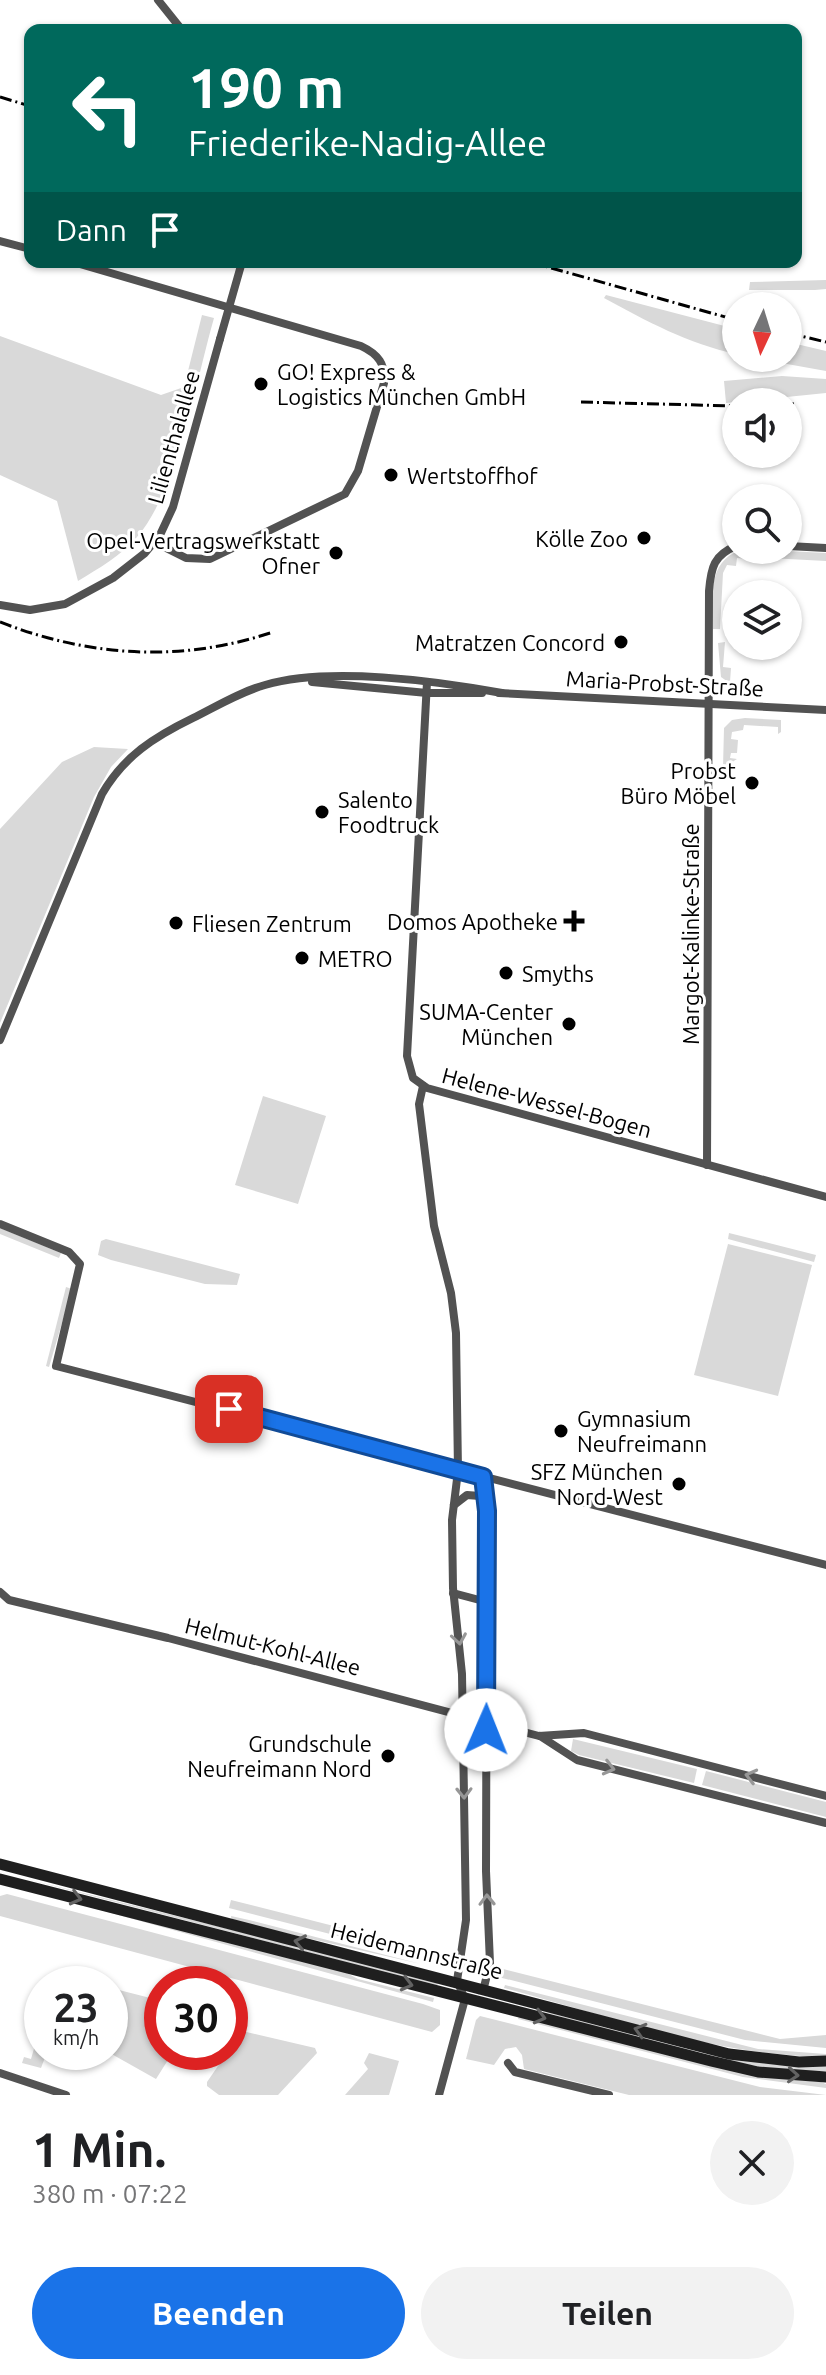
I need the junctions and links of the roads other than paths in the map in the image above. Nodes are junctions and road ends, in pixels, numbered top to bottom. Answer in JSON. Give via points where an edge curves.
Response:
{"nodes":[{"id":1,"x":159,"y":2,"type":"edge"},
{"id":2,"x":177,"y":24,"type":"edge"},
{"id":3,"x":0,"y":241,"type":"edge"},
{"id":4,"x":24,"y":247,"type":"edge"},
{"id":5,"x":94,"y":268,"type":"edge"},
{"id":6,"x":240,"y":268,"type":"edge"},
{"id":7,"x":154,"y":542,"type":"junction"},
{"id":8,"x":802,"y":547,"type":"edge"},
{"id":9,"x":826,"y":548,"type":"edge"},
{"id":10,"x":722,"y":553,"type":"edge"},
{"id":11,"x":0,"y":605,"type":"edge"},
{"id":12,"x":293,"y":679,"type":"junction"},
{"id":13,"x":427,"y":682,"type":"junction"},
{"id":14,"x":427,"y":693,"type":"junction"},
{"id":15,"x":502,"y":693,"type":"junction"},
{"id":16,"x":709,"y":703,"type":"junction"},
{"id":17,"x":826,"y":710,"type":"edge"},
{"id":18,"x":0,"y":1040,"type":"edge"},
{"id":19,"x":423,"y":1086,"type":"junction"},
{"id":20,"x":707,"y":1165,"type":"junction"},
{"id":21,"x":826,"y":1197,"type":"edge"},
{"id":22,"x":0,"y":1224,"type":"edge"},
{"id":23,"x":458,"y":1471,"type":"junction"},
{"id":24,"x":483,"y":1477,"type":"junction"},
{"id":25,"x":453,"y":1505,"type":"junction"},
{"id":26,"x":486,"y":1505,"type":"junction"},
{"id":27,"x":826,"y":1565,"type":"edge"},
{"id":28,"x":0,"y":1592,"type":"edge"},
{"id":29,"x":453,"y":1593,"type":"junction"},
{"id":30,"x":487,"y":1602,"type":"junction"},
{"id":31,"x":463,"y":1715,"type":"junction"},
{"id":32,"x":486,"y":1722,"type":"junction"},
{"id":33,"x":539,"y":1736,"type":"junction"},
{"id":34,"x":826,"y":1796,"type":"edge"},
{"id":35,"x":826,"y":1823,"type":"edge"},
{"id":36,"x":0,"y":1866,"type":"edge"},
{"id":37,"x":0,"y":1879,"type":"edge"},
{"id":38,"x":457,"y":1981,"type":"junction"},
{"id":39,"x":484,"y":1987,"type":"junction"},
{"id":40,"x":465,"y":1999,"type":"junction"},
{"id":41,"x":826,"y":2061,"type":"edge"},
{"id":42,"x":508,"y":2063,"type":"dead end"},
{"id":43,"x":0,"y":2073,"type":"edge"},
{"id":44,"x":826,"y":2077,"type":"edge"},
{"id":45,"x":66,"y":2095,"type":"edge"},
{"id":46,"x":439,"y":2095,"type":"edge"},
{"id":47,"x":609,"y":2095,"type":"edge"}],
"edges":[{"from":1,"to":2,"type":"street"},
{"from":3,"to":4,"type":"street"},
{"from":5,"to":7,"type":"street","via":[[361,346],[379,357],[384,370],[358,471],[345,494],[210,559],[186,558]]},
{"from":6,"to":7,"type":"street","name":"Lilienthalallee","bridge":true,"via":[[173,507]]},
{"from":7,"to":11,"type":"street","name":"Lilienthalallee","via":[[120,573],[72,602],[30,610]]},
{"from":8,"to":9,"type":"street"},
{"from":10,"to":16,"type":"street","name":"Margot-Kalinke-Straße","via":[[711,569]]},
{"from":12,"to":13,"type":"street","name":"Maria-Probst-Straße"},
{"from":12,"to":14,"type":"street","name":"Maria-Probst-Straße"},
{"from":12,"to":18,"type":"street","name":"Maria-Probst-Straße","via":[[239,694],[174,727],[143,744],[115,771]]},
{"from":13,"to":14,"type":"street","name":"Helene-Wessel-Bogen"},
{"from":13,"to":15,"type":"street","name":"Maria-Probst-Straße"},
{"from":14,"to":15,"type":"street","name":"Maria-Probst-Straße"},
{"from":14,"to":19,"type":"street","name":"Helene-Wessel-Bogen","via":[[407,1056],[410,1073]]},
{"from":15,"to":16,"type":"street","name":"Maria-Probst-Straße"},
{"from":16,"to":17,"type":"street","name":"Maria-Probst-Straße"},
{"from":16,"to":20,"type":"street","name":"Margot-Kalinke-Straße"},
{"from":19,"to":20,"type":"street","name":"Helene-Wessel-Bogen"},
{"from":19,"to":23,"type":"street","via":[[419,1104],[431,1206],[455,1319]]},
{"from":20,"to":21,"type":"street","name":"Helene-Wessel-Bogen"},
{"from":22,"to":23,"type":"street","via":[[69,1252],[80,1264],[56,1366]]},
{"from":23,"to":24,"type":"street"},
{"from":23,"to":25,"type":"street"},
{"from":24,"to":26,"type":"street"},
{"from":24,"to":27,"type":"street"},
{"from":25,"to":26,"type":"street","via":[[467,1495],[480,1496]]},
{"from":25,"to":29,"type":"street"},
{"from":26,"to":30,"type":"street"},
{"from":28,"to":31,"type":"street","name":"Helmut-Kohl-Allee","via":[[9,1600]]},
{"from":29,"to":30,"type":"street"},
{"from":29,"to":31,"type":"street","one_way":true},
{"from":30,"to":32,"type":"street"},
{"from":31,"to":32,"type":"street","name":"Helmut-Kohl-Allee"},
{"from":31,"to":38,"type":"street","one_way":true,"via":[[466,1931]]},
{"from":32,"to":33,"type":"street","name":"Helmut-Kohl-Allee"},
{"from":39,"to":32,"type":"street","one_way":true,"via":[[490,1963]]},
{"from":34,"to":33,"type":"street","name":"Helmut-Kohl-Allee","one_way":true,"via":[[584,1733]]},
{"from":33,"to":35,"type":"street","name":"Helmut-Kohl-Allee","one_way":true,"via":[[577,1760]]},
{"from":38,"to":36,"type":"main road","name":"Heidemannstraße","one_way":true},
{"from":37,"to":40,"type":"main road","name":"Heidemannstraße","one_way":true},
{"from":38,"to":39,"type":"main road","name":"Heidemannstraße"},
{"from":38,"to":40,"type":"street"},
{"from":39,"to":40,"type":"street"},
{"from":41,"to":39,"type":"main road","name":"Heidemannstraße","one_way":true,"via":[[729,2054]]},
{"from":40,"to":44,"type":"main road","name":"Heidemannstraße","one_way":true,"via":[[743,2069]]},
{"from":40,"to":46,"type":"street"},
{"from":42,"to":47,"type":"street","via":[[515,2072]]},
{"from":43,"to":45,"type":"street"}]}
